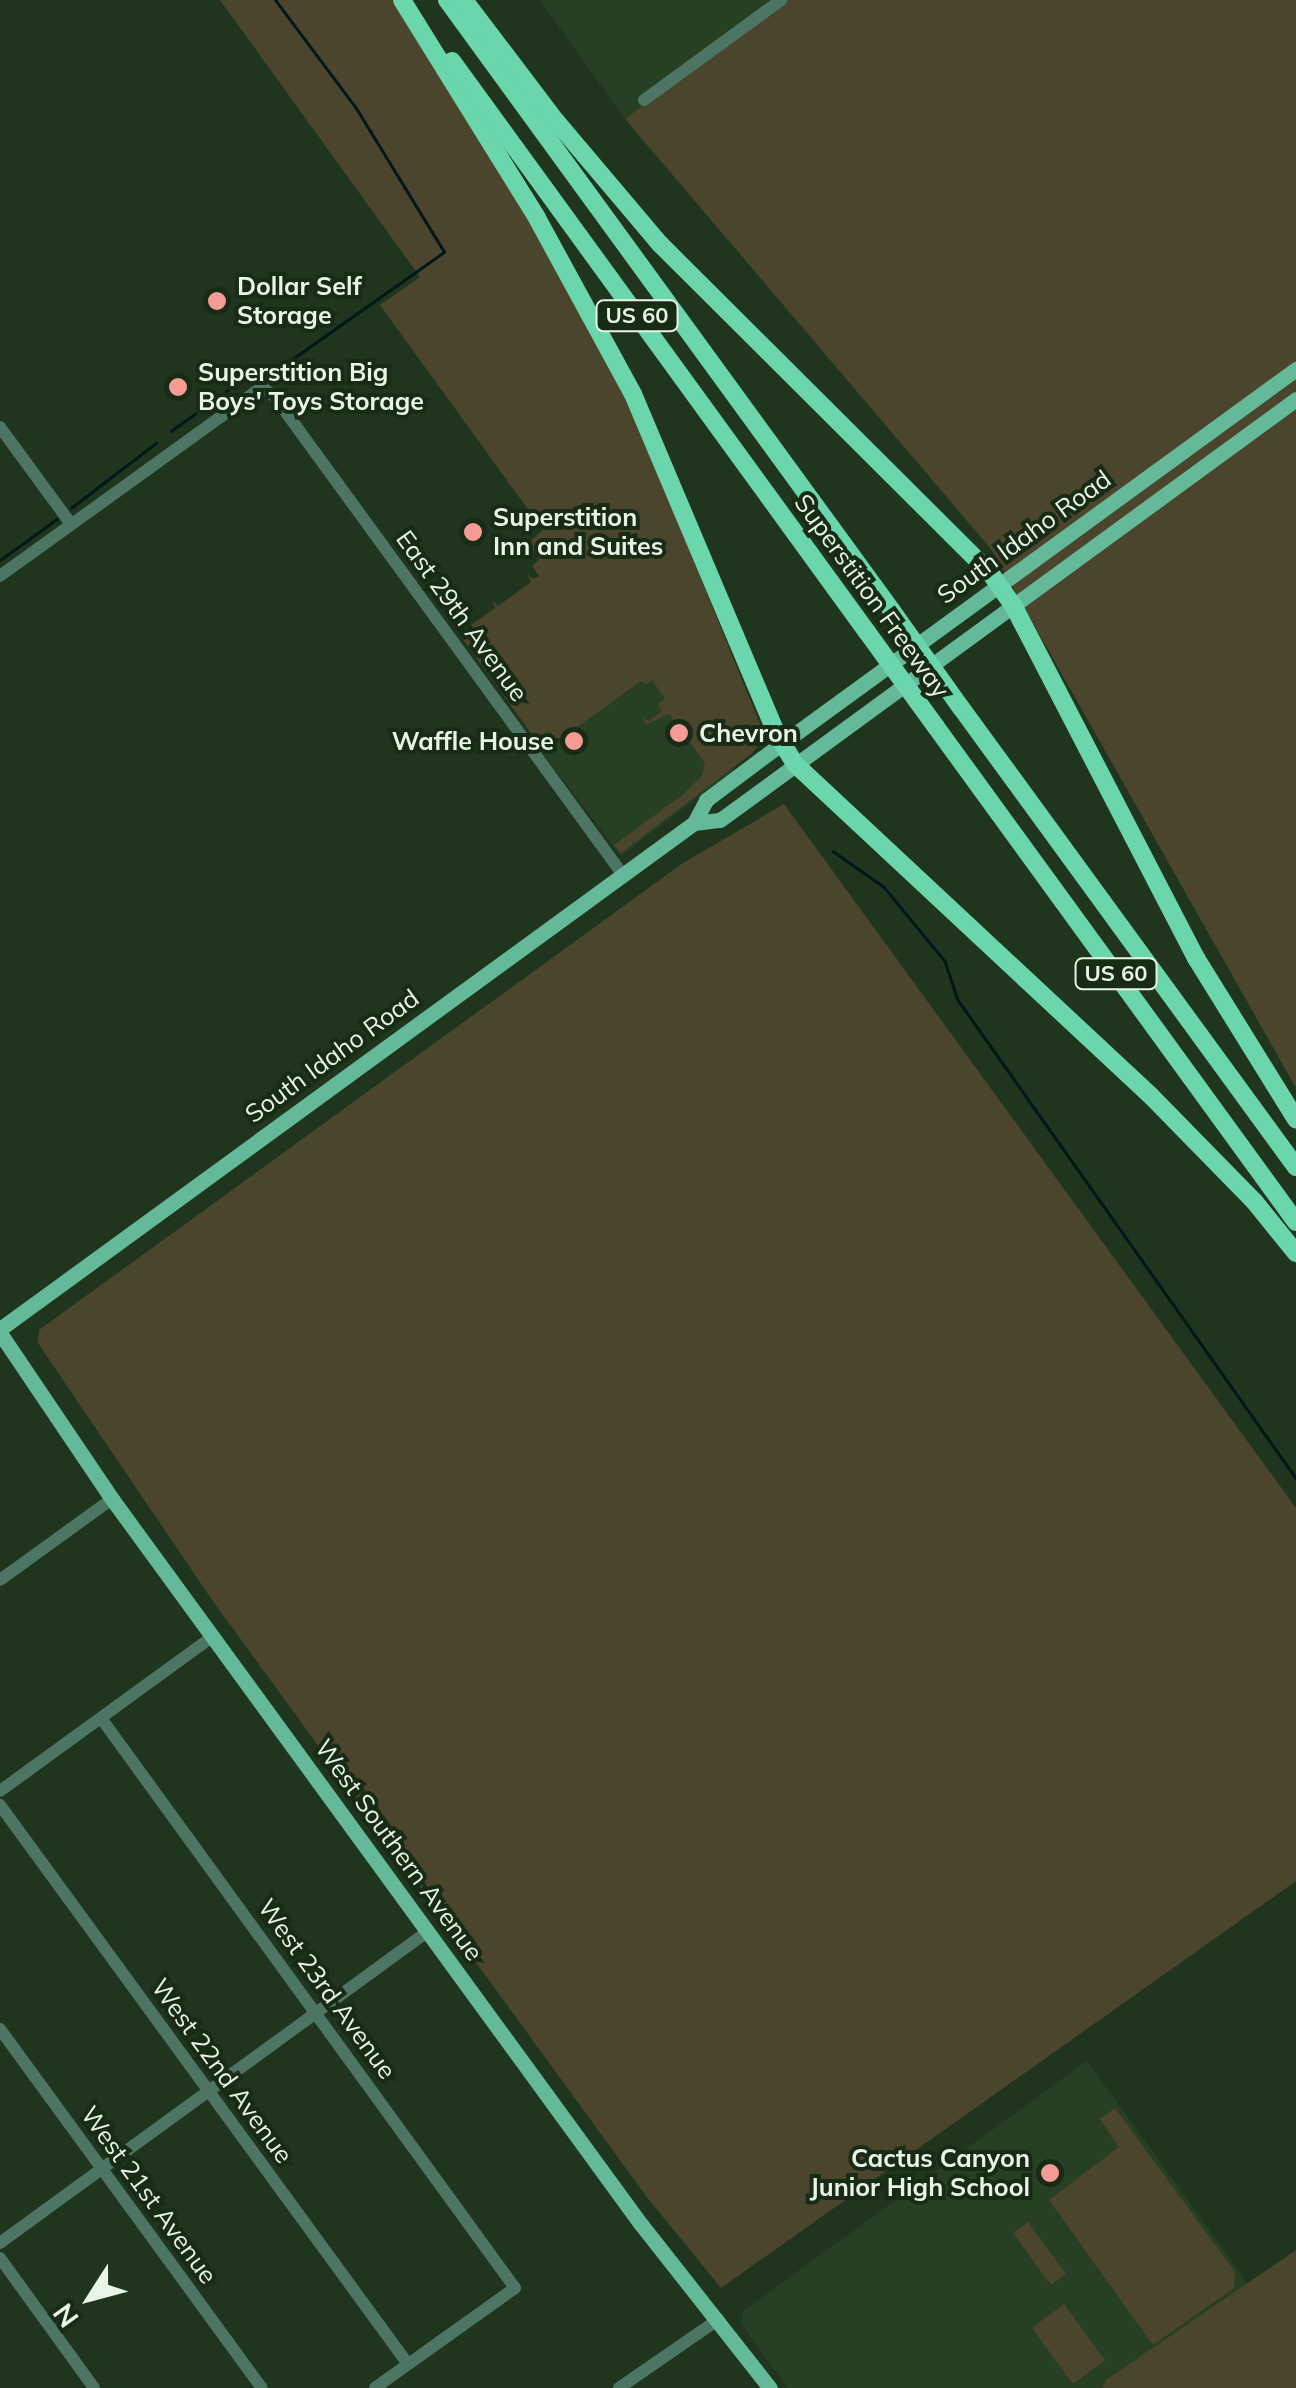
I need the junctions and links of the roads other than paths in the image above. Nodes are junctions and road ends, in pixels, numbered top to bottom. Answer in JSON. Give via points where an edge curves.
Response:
{"nodes":[{"id":1,"x":405,"y":0,"type":"edge"},
{"id":2,"x":447,"y":0,"type":"edge"},
{"id":3,"x":464,"y":0,"type":"edge"},
{"id":4,"x":781,"y":0,"type":"edge"},
{"id":5,"x":644,"y":100,"type":"dead end"},
{"id":6,"x":1296,"y":369,"type":"edge"},
{"id":7,"x":1296,"y":398,"type":"edge"},
{"id":8,"x":0,"y":427,"type":"edge"},
{"id":9,"x":71,"y":524,"type":"junction"},
{"id":10,"x":0,"y":576,"type":"edge"},
{"id":11,"x":999,"y":586,"type":"junction"},
{"id":12,"x":1013,"y":605,"type":"junction"},
{"id":13,"x":782,"y":744,"type":"junction"},
{"id":14,"x":795,"y":764,"type":"junction"},
{"id":15,"x":694,"y":823,"type":"junction"},
{"id":16,"x":624,"y":875,"type":"junction"},
{"id":17,"x":1296,"y":1119,"type":"edge"},
{"id":18,"x":1296,"y":1167,"type":"edge"},
{"id":19,"x":1296,"y":1222,"type":"edge"},
{"id":20,"x":1296,"y":1253,"type":"edge"},
{"id":21,"x":0,"y":1331,"type":"edge"},
{"id":22,"x":112,"y":1499,"type":"junction"},
{"id":23,"x":0,"y":1580,"type":"edge"},
{"id":24,"x":212,"y":1637,"type":"junction"},
{"id":25,"x":102,"y":1718,"type":"junction"},
{"id":26,"x":0,"y":1791,"type":"edge"},
{"id":27,"x":0,"y":1805,"type":"edge"},
{"id":28,"x":427,"y":1932,"type":"junction"},
{"id":29,"x":317,"y":2012,"type":"junction"},
{"id":30,"x":0,"y":2029,"type":"edge"},
{"id":31,"x":209,"y":2092,"type":"junction"},
{"id":32,"x":102,"y":2168,"type":"junction"},
{"id":33,"x":0,"y":2243,"type":"edge"},
{"id":34,"x":0,"y":2258,"type":"edge"},
{"id":35,"x":719,"y":2319,"type":"junction"},
{"id":36,"x":408,"y":2364,"type":"junction"},
{"id":37,"x":94,"y":2388,"type":"edge"},
{"id":38,"x":262,"y":2388,"type":"edge"},
{"id":39,"x":375,"y":2388,"type":"edge"},
{"id":40,"x":619,"y":2388,"type":"edge"},
{"id":41,"x":770,"y":2388,"type":"edge"}],
"edges":[{"from":1,"to":13,"type":"highway","via":[[537,218],[633,394]]},
{"from":1,"to":19,"type":"highway","name":"Superstition Freeway","number":"US 60","bridge":true},
{"from":2,"to":18,"type":"highway","name":"Superstition Freeway","number":"US 60","bridge":true},
{"from":3,"to":11,"type":"highway","via":[[660,244]]},
{"from":4,"to":5,"type":"street"},
{"from":6,"to":11,"type":"main road","name":"South Idaho Road"},
{"from":7,"to":12,"type":"main road","name":"South Idaho Road"},
{"from":8,"to":9,"type":"street"},
{"from":9,"to":10,"type":"street"},
{"from":9,"to":16,"type":"street","name":"East 29th Avenue","via":[[262,387]]},
{"from":11,"to":12,"type":"highway"},
{"from":11,"to":13,"type":"main road","name":"South Idaho Road"},
{"from":12,"to":14,"type":"main road","name":"South Idaho Road"},
{"from":12,"to":17,"type":"highway","via":[[1196,958]]},
{"from":13,"to":14,"type":"highway"},
{"from":13,"to":15,"type":"main road","name":"South Idaho Road","via":[[706,800]]},
{"from":14,"to":15,"type":"main road","name":"South Idaho Road","via":[[720,820]]},
{"from":14,"to":20,"type":"highway","via":[[1198,1143]]},
{"from":15,"to":16,"type":"main road","name":"South Idaho Road"},
{"from":16,"to":21,"type":"main road","name":"South Idaho Road"},
{"from":21,"to":22,"type":"main road","name":"West Southern Avenue"},
{"from":22,"to":23,"type":"street"},
{"from":22,"to":24,"type":"main road","name":"West Southern Avenue"},
{"from":24,"to":25,"type":"street"},
{"from":24,"to":28,"type":"main road","name":"West Southern Avenue"},
{"from":25,"to":26,"type":"street"},
{"from":25,"to":29,"type":"street","name":"West 23rd Avenue"},
{"from":27,"to":31,"type":"street","name":"West 22nd Avenue"},
{"from":28,"to":29,"type":"street"},
{"from":28,"to":35,"type":"main road","name":"West Southern Avenue","via":[[640,2224]]},
{"from":29,"to":31,"type":"street"},
{"from":29,"to":36,"type":"street","name":"West 23rd Avenue","via":[[515,2288]]},
{"from":30,"to":32,"type":"street","name":"West 21st Avenue"},
{"from":31,"to":32,"type":"street"},
{"from":31,"to":36,"type":"street","name":"West 22nd Avenue"},
{"from":32,"to":33,"type":"street"},
{"from":32,"to":38,"type":"street","name":"West 21st Avenue"},
{"from":34,"to":37,"type":"street"},
{"from":35,"to":40,"type":"street"},
{"from":35,"to":41,"type":"main road","name":"West Southern Avenue"},
{"from":36,"to":39,"type":"street"}]}
